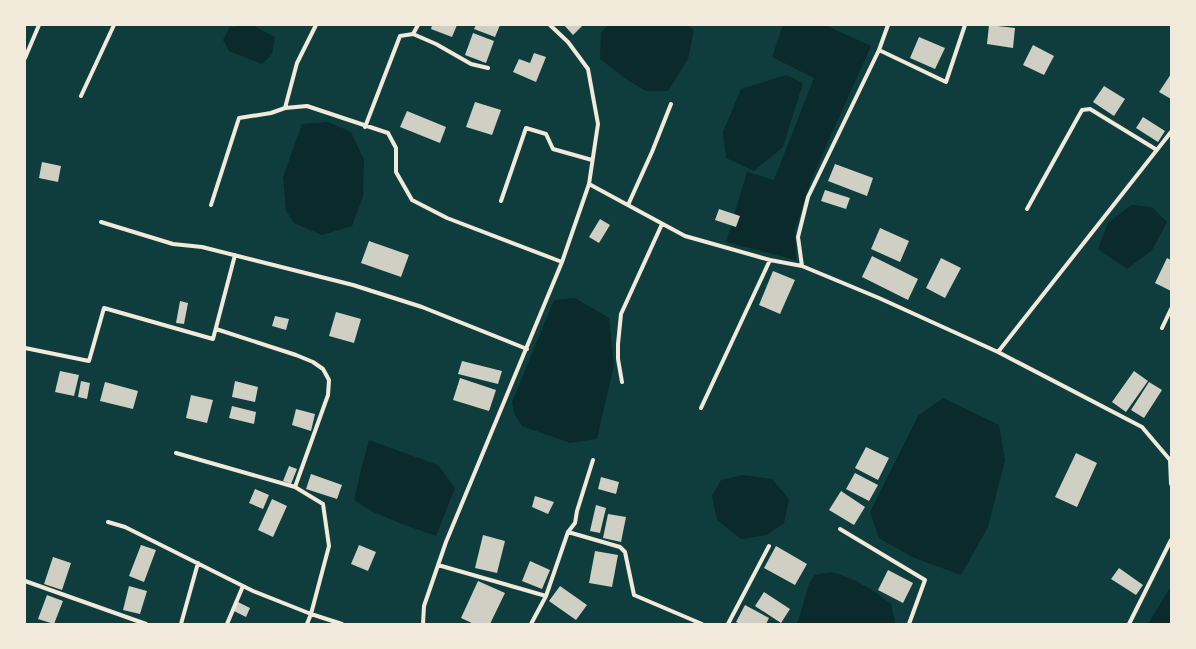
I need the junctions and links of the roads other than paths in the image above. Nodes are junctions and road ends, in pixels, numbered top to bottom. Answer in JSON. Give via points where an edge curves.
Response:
{"nodes":[{"id":1,"x":39,"y":25,"type":"edge"},
{"id":2,"x":114,"y":25,"type":"edge"},
{"id":3,"x":316,"y":25,"type":"edge"},
{"id":4,"x":418,"y":25,"type":"edge"},
{"id":5,"x":550,"y":25,"type":"edge"},
{"id":6,"x":888,"y":25,"type":"edge"},
{"id":7,"x":965,"y":25,"type":"edge"},
{"id":8,"x":413,"y":34,"type":"junction"},
{"id":9,"x":879,"y":50,"type":"junction"},
{"id":10,"x":25,"y":58,"type":"edge"},
{"id":11,"x":488,"y":68,"type":"dead end"},
{"id":12,"x":81,"y":96,"type":"dead end"},
{"id":13,"x":671,"y":104,"type":"dead end"},
{"id":14,"x":285,"y":108,"type":"junction"},
{"id":15,"x":365,"y":126,"type":"junction"},
{"id":16,"x":1171,"y":132,"type":"edge"},
{"id":17,"x":1166,"y":140,"type":"junction"},
{"id":18,"x":1171,"y":142,"type":"edge"},
{"id":19,"x":1157,"y":150,"type":"junction"},
{"id":20,"x":592,"y":160,"type":"junction"},
{"id":21,"x":589,"y":184,"type":"junction"},
{"id":22,"x":502,"y":201,"type":"dead end"},
{"id":23,"x":211,"y":205,"type":"dead end"},
{"id":24,"x":628,"y":205,"type":"junction"},
{"id":25,"x":1028,"y":209,"type":"dead end"},
{"id":26,"x":101,"y":222,"type":"dead end"},
{"id":27,"x":662,"y":224,"type":"junction"},
{"id":28,"x":235,"y":255,"type":"junction"},
{"id":29,"x":770,"y":260,"type":"junction"},
{"id":30,"x":562,"y":262,"type":"junction"},
{"id":31,"x":802,"y":266,"type":"junction"},
{"id":32,"x":1171,"y":309,"type":"edge"},
{"id":33,"x":1162,"y":328,"type":"dead end"},
{"id":34,"x":216,"y":329,"type":"junction"},
{"id":35,"x":25,"y":348,"type":"edge"},
{"id":36,"x":527,"y":349,"type":"junction"},
{"id":37,"x":998,"y":352,"type":"junction"},
{"id":38,"x":622,"y":382,"type":"dead end"},
{"id":39,"x":701,"y":408,"type":"dead end"},
{"id":40,"x":176,"y":453,"type":"dead end"},
{"id":41,"x":593,"y":460,"type":"dead end"},
{"id":42,"x":1170,"y":460,"type":"edge"},
{"id":43,"x":1171,"y":484,"type":"edge"},
{"id":44,"x":295,"y":487,"type":"junction"},
{"id":45,"x":108,"y":522,"type":"dead end"},
{"id":46,"x":840,"y":529,"type":"dead end"},
{"id":47,"x":568,"y":532,"type":"junction"},
{"id":48,"x":1171,"y":540,"type":"edge"},
{"id":49,"x":769,"y":546,"type":"dead end"},
{"id":50,"x":198,"y":563,"type":"junction"},
{"id":51,"x":438,"y":565,"type":"junction"},
{"id":52,"x":25,"y":581,"type":"edge"},
{"id":53,"x":243,"y":586,"type":"junction"},
{"id":54,"x":546,"y":596,"type":"junction"},
{"id":55,"x":311,"y":614,"type":"junction"},
{"id":56,"x":146,"y":624,"type":"edge"},
{"id":57,"x":182,"y":624,"type":"edge"},
{"id":58,"x":227,"y":624,"type":"edge"},
{"id":59,"x":307,"y":624,"type":"edge"},
{"id":60,"x":342,"y":624,"type":"edge"},
{"id":61,"x":423,"y":624,"type":"edge"},
{"id":62,"x":531,"y":624,"type":"edge"},
{"id":63,"x":702,"y":624,"type":"edge"},
{"id":64,"x":728,"y":624,"type":"edge"},
{"id":65,"x":909,"y":624,"type":"edge"},
{"id":66,"x":1129,"y":624,"type":"edge"}],
"edges":[{"from":1,"to":10,"type":"street"},
{"from":2,"to":12,"type":"street"},
{"from":3,"to":14,"type":"street","via":[[297,63]]},
{"from":4,"to":8,"type":"street"},
{"from":5,"to":20,"type":"street","via":[[568,42],[588,69],[598,124]]},
{"from":6,"to":9,"type":"street"},
{"from":7,"to":9,"type":"street","via":[[946,82]]},
{"from":8,"to":11,"type":"street","via":[[471,64]]},
{"from":8,"to":15,"type":"street","via":[[400,36]]},
{"from":9,"to":31,"type":"street","via":[[808,197],[798,237]]},
{"from":13,"to":24,"type":"street"},
{"from":14,"to":15,"type":"street","via":[[306,106]]},
{"from":14,"to":23,"type":"street","via":[[239,118]]},
{"from":15,"to":30,"type":"street","via":[[388,133],[396,148],[396,172],[412,200],[447,218]]},
{"from":16,"to":17,"type":"street"},
{"from":17,"to":18,"type":"street"},
{"from":17,"to":19,"type":"street"},
{"from":19,"to":25,"type":"street","via":[[1090,109],[1082,110]]},
{"from":19,"to":37,"type":"street"},
{"from":20,"to":21,"type":"street"},
{"from":20,"to":22,"type":"street","via":[[553,149],[546,134],[526,128]]},
{"from":21,"to":24,"type":"street"},
{"from":21,"to":30,"type":"street"},
{"from":24,"to":27,"type":"street"},
{"from":26,"to":28,"type":"street","via":[[173,244],[202,247]]},
{"from":27,"to":29,"type":"street","via":[[685,236]]},
{"from":27,"to":38,"type":"street","via":[[621,314],[618,359]]},
{"from":28,"to":34,"type":"street"},
{"from":28,"to":36,"type":"street","via":[[353,284],[422,307]]},
{"from":29,"to":31,"type":"street"},
{"from":29,"to":39,"type":"street"},
{"from":30,"to":36,"type":"street"},
{"from":31,"to":37,"type":"street"},
{"from":32,"to":33,"type":"street"},
{"from":34,"to":35,"type":"street","via":[[213,339],[104,308],[89,361]]},
{"from":34,"to":44,"type":"street","via":[[313,362],[323,369],[329,380],[328,395]]},
{"from":36,"to":51,"type":"street"},
{"from":37,"to":42,"type":"street","via":[[1142,427]]},
{"from":40,"to":44,"type":"street"},
{"from":41,"to":47,"type":"street","via":[[576,511],[575,523]]},
{"from":42,"to":43,"type":"street"},
{"from":44,"to":55,"type":"street","via":[[323,504],[329,546]]},
{"from":45,"to":50,"type":"street","via":[[125,527]]},
{"from":46,"to":65,"type":"street","via":[[925,580]]},
{"from":47,"to":54,"type":"street"},
{"from":47,"to":63,"type":"street","via":[[620,547],[625,552],[634,595]]},
{"from":48,"to":66,"type":"street"},
{"from":49,"to":64,"type":"street"},
{"from":50,"to":53,"type":"street"},
{"from":50,"to":57,"type":"street"},
{"from":51,"to":54,"type":"street"},
{"from":51,"to":61,"type":"street","via":[[424,606]]},
{"from":52,"to":56,"type":"street"},
{"from":53,"to":55,"type":"street"},
{"from":53,"to":58,"type":"street"},
{"from":54,"to":62,"type":"street"},
{"from":55,"to":59,"type":"street"},
{"from":55,"to":60,"type":"street"}]}
